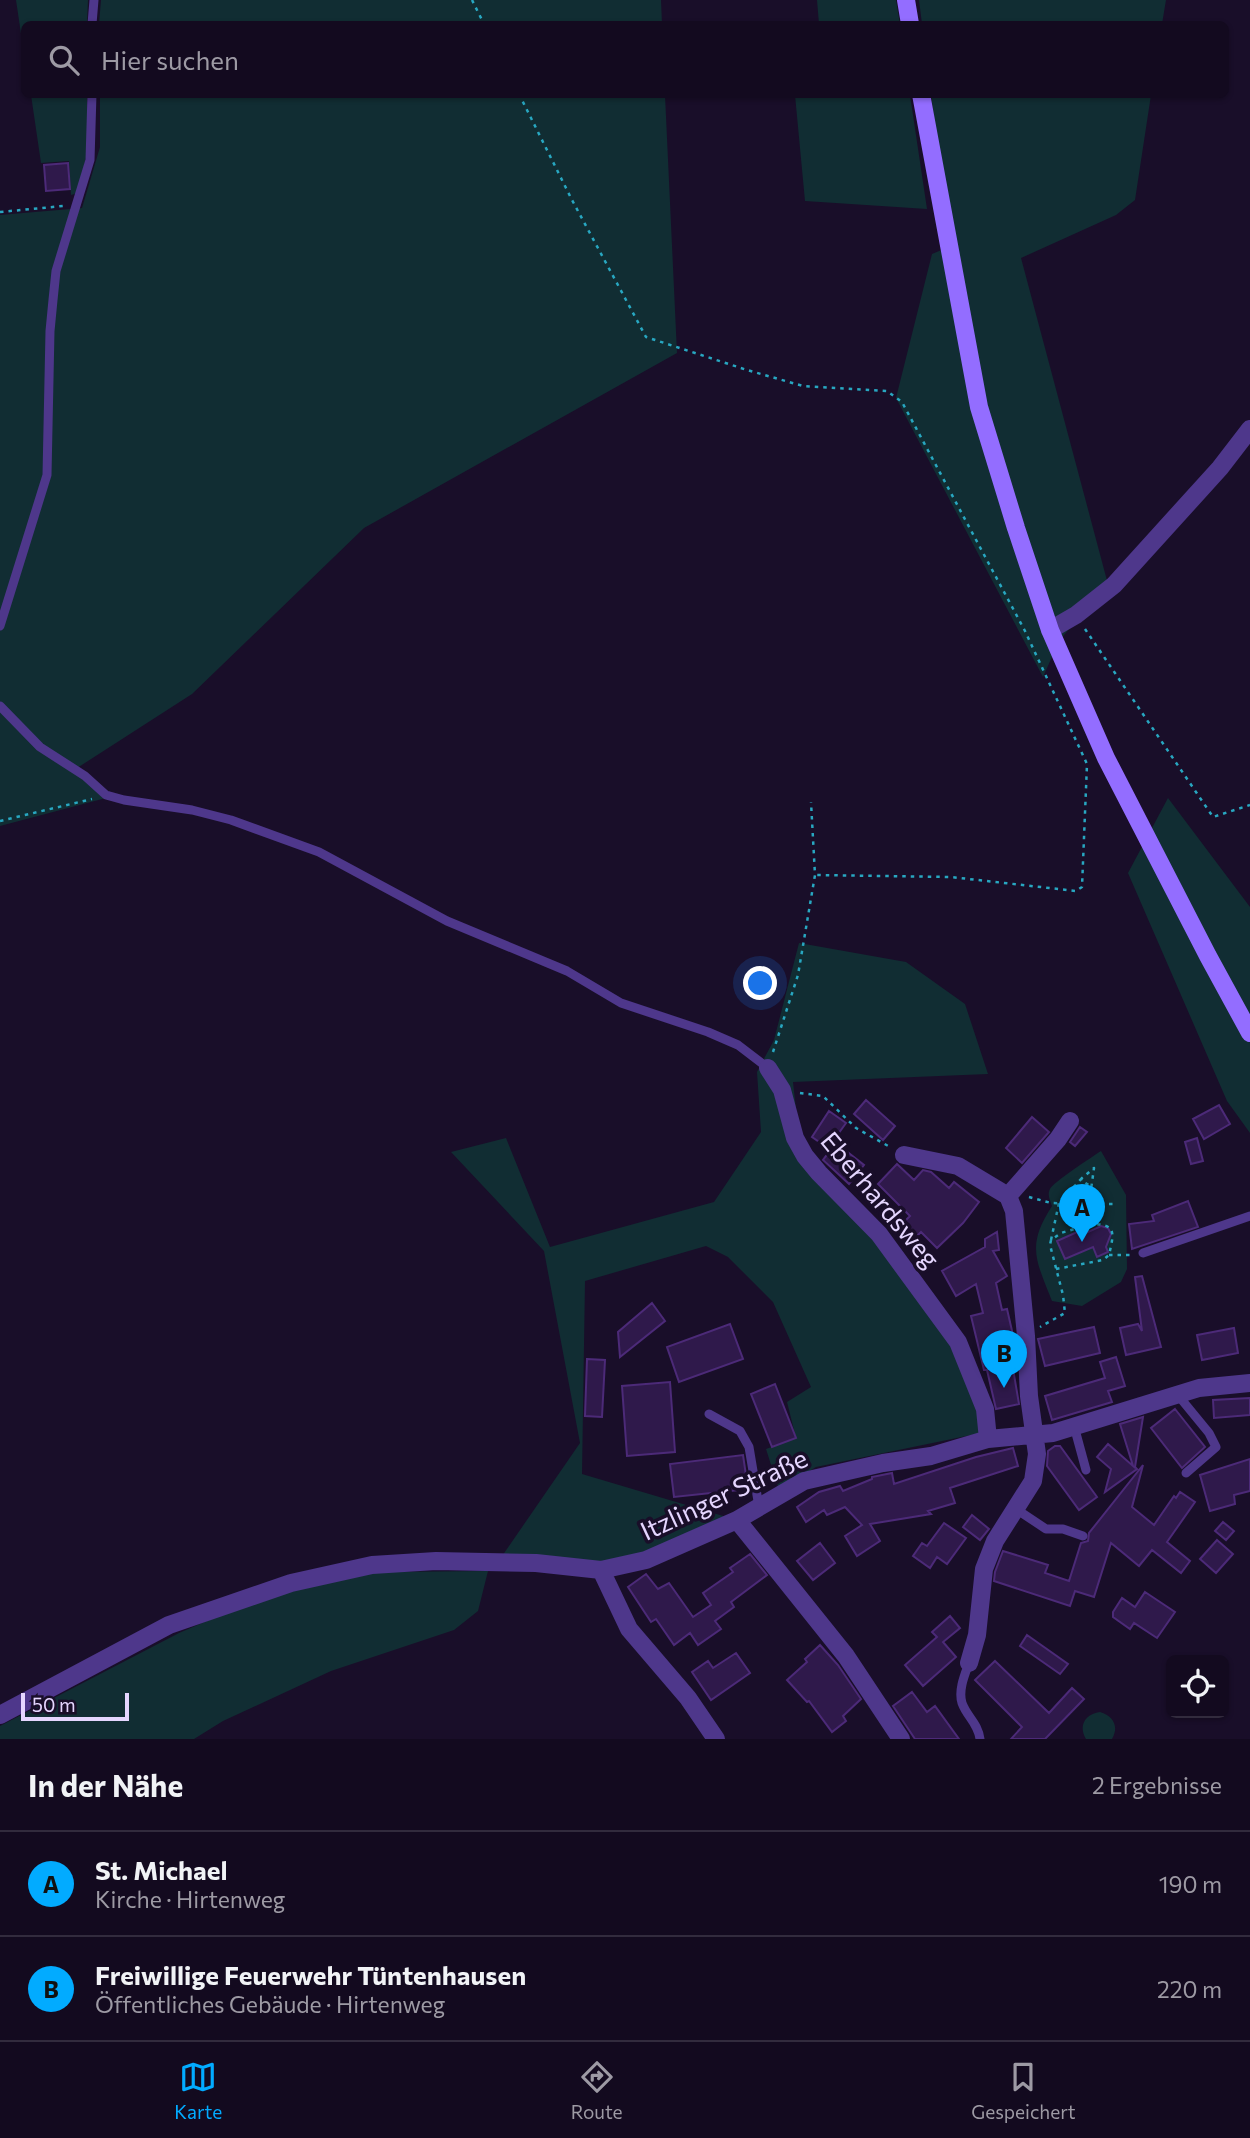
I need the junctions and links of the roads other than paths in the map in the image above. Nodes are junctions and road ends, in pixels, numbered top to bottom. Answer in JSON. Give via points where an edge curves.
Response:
{"nodes":[{"id":1,"x":93,"y":0,"type":"edge"},
{"id":2,"x":906,"y":0,"type":"edge"},
{"id":3,"x":92,"y":21,"type":"edge"},
{"id":4,"x":910,"y":21,"type":"edge"},
{"id":5,"x":92,"y":98,"type":"edge"},
{"id":6,"x":922,"y":98,"type":"edge"},
{"id":7,"x":1250,"y":429,"type":"edge"},
{"id":8,"x":0,"y":626,"type":"edge"},
{"id":9,"x":1050,"y":630,"type":"junction"},
{"id":10,"x":0,"y":706,"type":"edge"},
{"id":11,"x":1250,"y":1033,"type":"edge"},
{"id":12,"x":768,"y":1068,"type":"joint"},
{"id":13,"x":1070,"y":1121,"type":"dead end"},
{"id":14,"x":904,"y":1155,"type":"road end"},
{"id":15,"x":1015,"y":1196,"type":"junction"},
{"id":16,"x":1250,"y":1216,"type":"edge"},
{"id":17,"x":1143,"y":1253,"type":"road end"},
{"id":18,"x":1250,"y":1383,"type":"edge"},
{"id":19,"x":1177,"y":1394,"type":"junction"},
{"id":20,"x":709,"y":1414,"type":"dead end"},
{"id":21,"x":1074,"y":1426,"type":"junction"},
{"id":22,"x":1034,"y":1435,"type":"junction"},
{"id":23,"x":988,"y":1439,"type":"junction"},
{"id":24,"x":1086,"y":1470,"type":"dead end"},
{"id":25,"x":1186,"y":1473,"type":"dead end"},
{"id":26,"x":760,"y":1507,"type":"junction"},
{"id":27,"x":1016,"y":1509,"type":"junction"},
{"id":28,"x":737,"y":1520,"type":"junction"},
{"id":29,"x":1083,"y":1536,"type":"dead end"},
{"id":30,"x":601,"y":1570,"type":"junction"},
{"id":31,"x":969,"y":1662,"type":"joint"},
{"id":32,"x":0,"y":1716,"type":"edge"},
{"id":33,"x":716,"y":1739,"type":"edge"},
{"id":34,"x":901,"y":1739,"type":"edge"},
{"id":35,"x":980,"y":1739,"type":"edge"}],
"edges":[{"from":1,"to":3,"type":"lane"},
{"from":2,"to":4,"type":"main road"},
{"from":5,"to":8,"type":"lane","via":[[90,160],[56,271],[47,475]]},
{"from":6,"to":9,"type":"main road","via":[[979,407]]},
{"from":7,"to":9,"type":"street","via":[[1114,585]]},
{"from":9,"to":11,"type":"main road","via":[[1107,758]]},
{"from":10,"to":12,"type":"lane","via":[[40,747],[106,795],[231,820],[319,852],[456,925],[568,971],[621,1003],[738,1045]]},
{"from":12,"to":23,"type":"street","name":"Eberhardsweg","via":[[782,1090],[804,1156],[879,1234],[958,1342],[985,1409]]},
{"from":13,"to":15,"type":"street"},
{"from":14,"to":15,"type":"street","via":[[958,1166]]},
{"from":15,"to":22,"type":"street"},
{"from":16,"to":17,"type":"lane"},
{"from":18,"to":19,"type":"street","name":"Itzlinger Straße"},
{"from":19,"to":21,"type":"street","name":"Itzlinger Straße"},
{"from":19,"to":25,"type":"lane","via":[[1216,1447]]},
{"from":20,"to":26,"type":"lane","via":[[740,1431],[749,1447]]},
{"from":21,"to":22,"type":"street","name":"Itzlinger Straße"},
{"from":21,"to":24,"type":"lane"},
{"from":22,"to":23,"type":"street","name":"Itzlinger Straße"},
{"from":22,"to":27,"type":"street","via":[[1033,1481]]},
{"from":23,"to":26,"type":"street","name":"Itzlinger Straße","via":[[931,1456],[804,1481]]},
{"from":26,"to":28,"type":"street","name":"Itzlinger Straße"},
{"from":27,"to":29,"type":"lane","via":[[1046,1529]]},
{"from":27,"to":31,"type":"street","via":[[984,1569],[977,1635]]},
{"from":28,"to":30,"type":"street","name":"Itzlinger Straße","via":[[646,1560]]},
{"from":28,"to":34,"type":"street","via":[[846,1656]]},
{"from":30,"to":32,"type":"street","name":"Itzlinger Straße","via":[[436,1561],[385,1564],[291,1583],[169,1625]]},
{"from":30,"to":33,"type":"street","via":[[629,1629]]},
{"from":31,"to":35,"type":"lane","via":[[961,1698]]}]}
